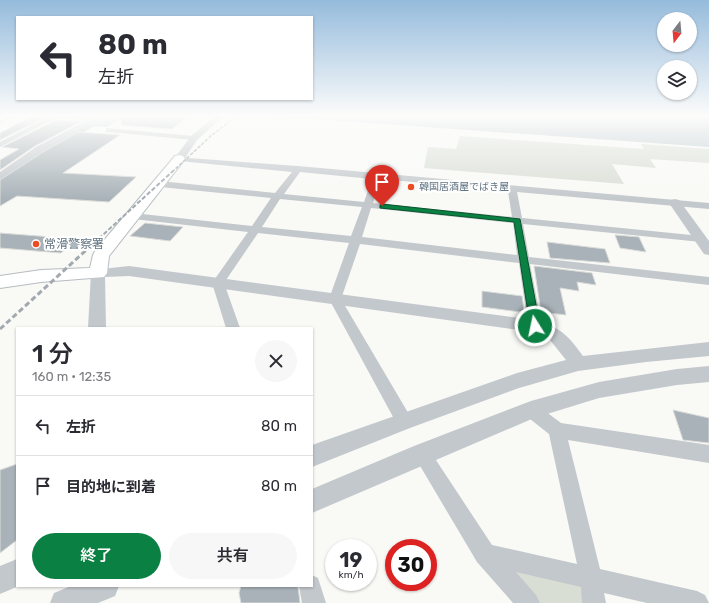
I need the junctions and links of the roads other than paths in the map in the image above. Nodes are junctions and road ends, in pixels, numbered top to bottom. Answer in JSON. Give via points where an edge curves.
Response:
{"nodes":[{"id":1,"x":48,"y":144,"type":"edge"},
{"id":2,"x":190,"y":144,"type":"edge"},
{"id":3,"x":179,"y":159,"type":"junction"},
{"id":4,"x":0,"y":164,"type":"edge"},
{"id":5,"x":17,"y":164,"type":"junction"},
{"id":6,"x":298,"y":169,"type":"junction"},
{"id":7,"x":0,"y":176,"type":"edge"},
{"id":8,"x":377,"y":177,"type":"junction"},
{"id":9,"x":160,"y":184,"type":"junction"},
{"id":10,"x":512,"y":189,"type":"junction"},
{"id":11,"x":278,"y":195,"type":"junction"},
{"id":12,"x":675,"y":203,"type":"junction"},
{"id":13,"x":367,"y":205,"type":"junction"},
{"id":14,"x":709,"y":206,"type":"edge"},
{"id":15,"x":133,"y":216,"type":"junction"},
{"id":16,"x":517,"y":220,"type":"junction"},
{"id":17,"x":255,"y":229,"type":"junction"},
{"id":18,"x":701,"y":239,"type":"junction"},
{"id":19,"x":355,"y":240,"type":"junction"},
{"id":20,"x":709,"y":251,"type":"edge"},
{"id":21,"x":524,"y":259,"type":"junction"},
{"id":22,"x":98,"y":273,"type":"junction"},
{"id":23,"x":709,"y":281,"type":"edge"},
{"id":24,"x":0,"y":282,"type":"edge"},
{"id":25,"x":218,"y":283,"type":"junction"},
{"id":26,"x":335,"y":299,"type":"junction"},
{"id":27,"x":535,"y":326,"type":"junction"},
{"id":28,"x":97,"y":327,"type":"edge"},
{"id":29,"x":233,"y":327,"type":"edge"},
{"id":30,"x":709,"y":349,"type":"edge"},
{"id":31,"x":578,"y":364,"type":"junction"},
{"id":32,"x":709,"y":374,"type":"edge"},
{"id":33,"x":531,"y":410,"type":"junction"},
{"id":34,"x":404,"y":421,"type":"junction"},
{"id":35,"x":557,"y":430,"type":"junction"},
{"id":36,"x":422,"y":454,"type":"junction"},
{"id":37,"x":709,"y":454,"type":"edge"},
{"id":38,"x":313,"y":456,"type":"edge"},
{"id":39,"x":313,"y":501,"type":"edge"},
{"id":40,"x":485,"y":554,"type":"junction"},
{"id":41,"x":16,"y":573,"type":"edge"},
{"id":42,"x":591,"y":579,"type":"junction"},
{"id":43,"x":0,"y":580,"type":"edge"},
{"id":44,"x":310,"y":587,"type":"edge"},
{"id":45,"x":94,"y":592,"type":"edge"},
{"id":46,"x":64,"y":603,"type":"edge"},
{"id":47,"x":314,"y":603,"type":"edge"},
{"id":48,"x":528,"y":603,"type":"edge"},
{"id":49,"x":594,"y":603,"type":"edge"},
{"id":50,"x":697,"y":603,"type":"edge"}],
"edges":[{"from":1,"to":5,"type":"street"},
{"from":2,"to":3,"type":"street"},
{"from":3,"to":6,"type":"street"},
{"from":3,"to":9,"type":"main road"},
{"from":4,"to":5,"type":"street"},
{"from":5,"to":7,"type":"street"},
{"from":6,"to":8,"type":"street"},
{"from":6,"to":11,"type":"street"},
{"from":8,"to":10,"type":"street"},
{"from":8,"to":13,"type":"street"},
{"from":9,"to":11,"type":"street"},
{"from":9,"to":15,"type":"main road"},
{"from":10,"to":12,"type":"street"},
{"from":10,"to":16,"type":"street"},
{"from":11,"to":13,"type":"street"},
{"from":11,"to":17,"type":"street"},
{"from":12,"to":14,"type":"street"},
{"from":12,"to":18,"type":"street"},
{"from":13,"to":16,"type":"street"},
{"from":13,"to":19,"type":"street"},
{"from":15,"to":17,"type":"street"},
{"from":15,"to":22,"type":"main road","via":[[101,255]]},
{"from":16,"to":18,"type":"street"},
{"from":16,"to":21,"type":"street"},
{"from":17,"to":19,"type":"street"},
{"from":17,"to":25,"type":"street"},
{"from":18,"to":20,"type":"street"},
{"from":19,"to":21,"type":"street"},
{"from":19,"to":26,"type":"street"},
{"from":21,"to":23,"type":"street"},
{"from":21,"to":27,"type":"street"},
{"from":22,"to":24,"type":"main road","via":[[41,276]]},
{"from":22,"to":25,"type":"street","via":[[129,271]]},
{"from":22,"to":28,"type":"street"},
{"from":25,"to":26,"type":"street"},
{"from":25,"to":29,"type":"street"},
{"from":26,"to":27,"type":"street"},
{"from":26,"to":34,"type":"street"},
{"from":27,"to":31,"type":"street","via":[[551,331],[562,339]]},
{"from":30,"to":31,"type":"street"},
{"from":31,"to":34,"type":"street","via":[[517,381]]},
{"from":32,"to":33,"type":"street","via":[[599,390]]},
{"from":33,"to":35,"type":"street"},
{"from":33,"to":36,"type":"street"},
{"from":34,"to":38,"type":"street"},
{"from":35,"to":37,"type":"street"},
{"from":35,"to":42,"type":"street"},
{"from":36,"to":39,"type":"street"},
{"from":36,"to":40,"type":"street"},
{"from":40,"to":42,"type":"street"},
{"from":40,"to":48,"type":"street"},
{"from":41,"to":43,"type":"street"},
{"from":42,"to":49,"type":"street"},
{"from":42,"to":50,"type":"street"},
{"from":44,"to":47,"type":"street"},
{"from":45,"to":46,"type":"street"}]}
